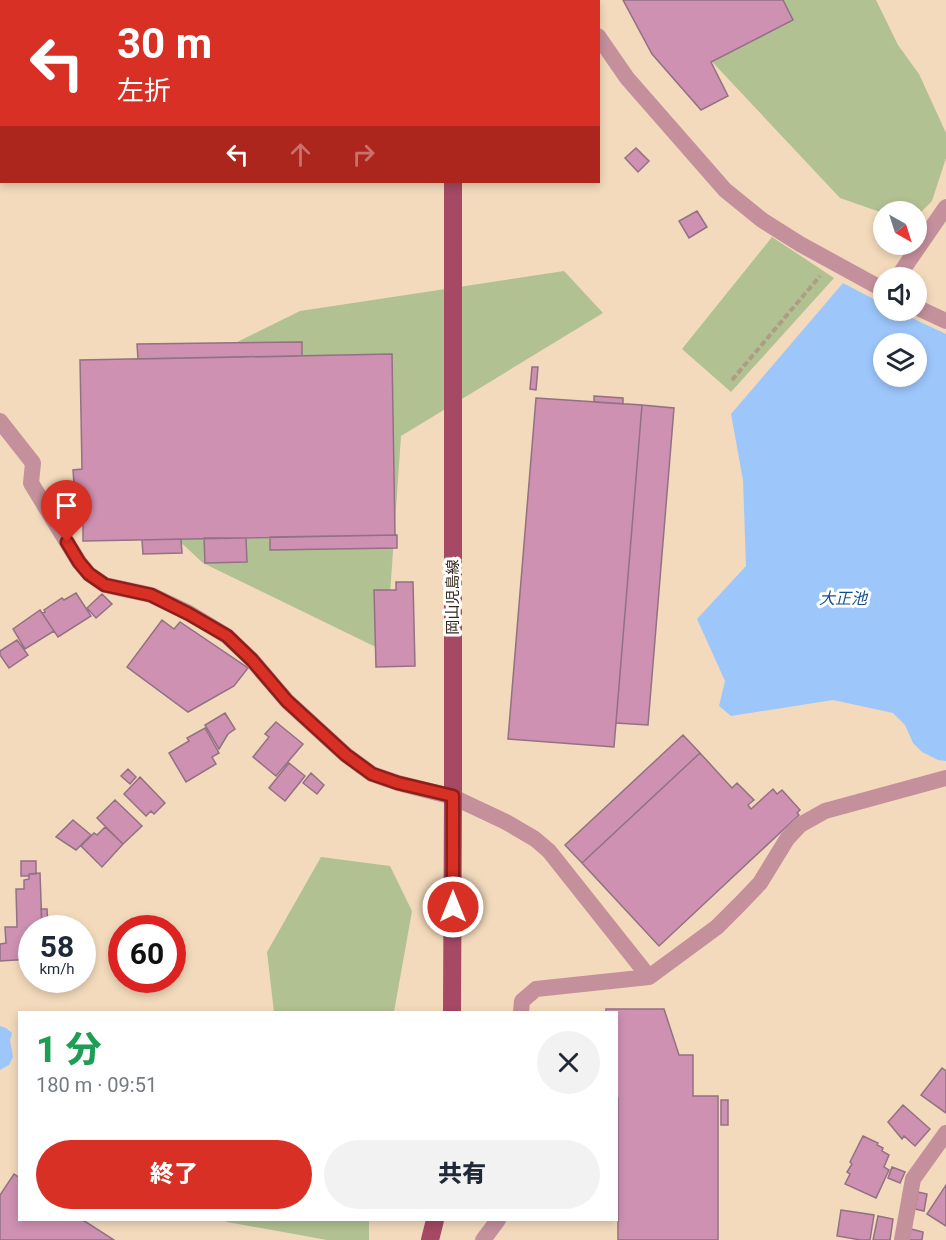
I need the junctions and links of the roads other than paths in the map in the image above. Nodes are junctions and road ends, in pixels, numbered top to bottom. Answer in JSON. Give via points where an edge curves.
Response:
{"nodes":[{"id":1,"x":600,"y":39,"type":"edge"},
{"id":2,"x":453,"y":183,"type":"edge"},
{"id":3,"x":946,"y":207,"type":"edge"},
{"id":4,"x":905,"y":267,"type":"edge"},
{"id":5,"x":873,"y":284,"type":"edge"},
{"id":6,"x":927,"y":312,"type":"edge"},
{"id":7,"x":946,"y":321,"type":"edge"},
{"id":8,"x":0,"y":421,"type":"edge"},
{"id":9,"x":946,"y":778,"type":"edge"},
{"id":10,"x":453,"y":796,"type":"junction"},
{"id":11,"x":649,"y":977,"type":"junction"},
{"id":12,"x":452,"y":1011,"type":"edge"},
{"id":13,"x":521,"y":1011,"type":"edge"},
{"id":14,"x":946,"y":1133,"type":"edge"},
{"id":15,"x":435,"y":1221,"type":"edge"},
{"id":16,"x":497,"y":1221,"type":"edge"},
{"id":17,"x":430,"y":1240,"type":"edge"},
{"id":18,"x":483,"y":1240,"type":"edge"},
{"id":19,"x":902,"y":1240,"type":"edge"}],
"edges":[{"from":1,"to":5,"type":"street","via":[[627,78],[725,190],[762,220]]},
{"from":2,"to":10,"type":"main road","name":"岡山児島線"},
{"from":3,"to":4,"type":"street"},
{"from":6,"to":7,"type":"street"},
{"from":8,"to":10,"type":"street","via":[[33,463],[31,483],[89,574],[105,585],[151,595],[227,636],[287,701],[372,774]]},
{"from":9,"to":11,"type":"street","via":[[825,811],[800,825],[760,883],[740,904],[717,927]]},
{"from":10,"to":11,"type":"street","via":[[506,822],[549,851]]},
{"from":10,"to":12,"type":"main road","name":"岡山児島線"},
{"from":11,"to":13,"type":"street","via":[[536,989],[522,1001]]},
{"from":14,"to":19,"type":"street","via":[[913,1179]]},
{"from":15,"to":17,"type":"main road"},
{"from":16,"to":18,"type":"street"}]}
